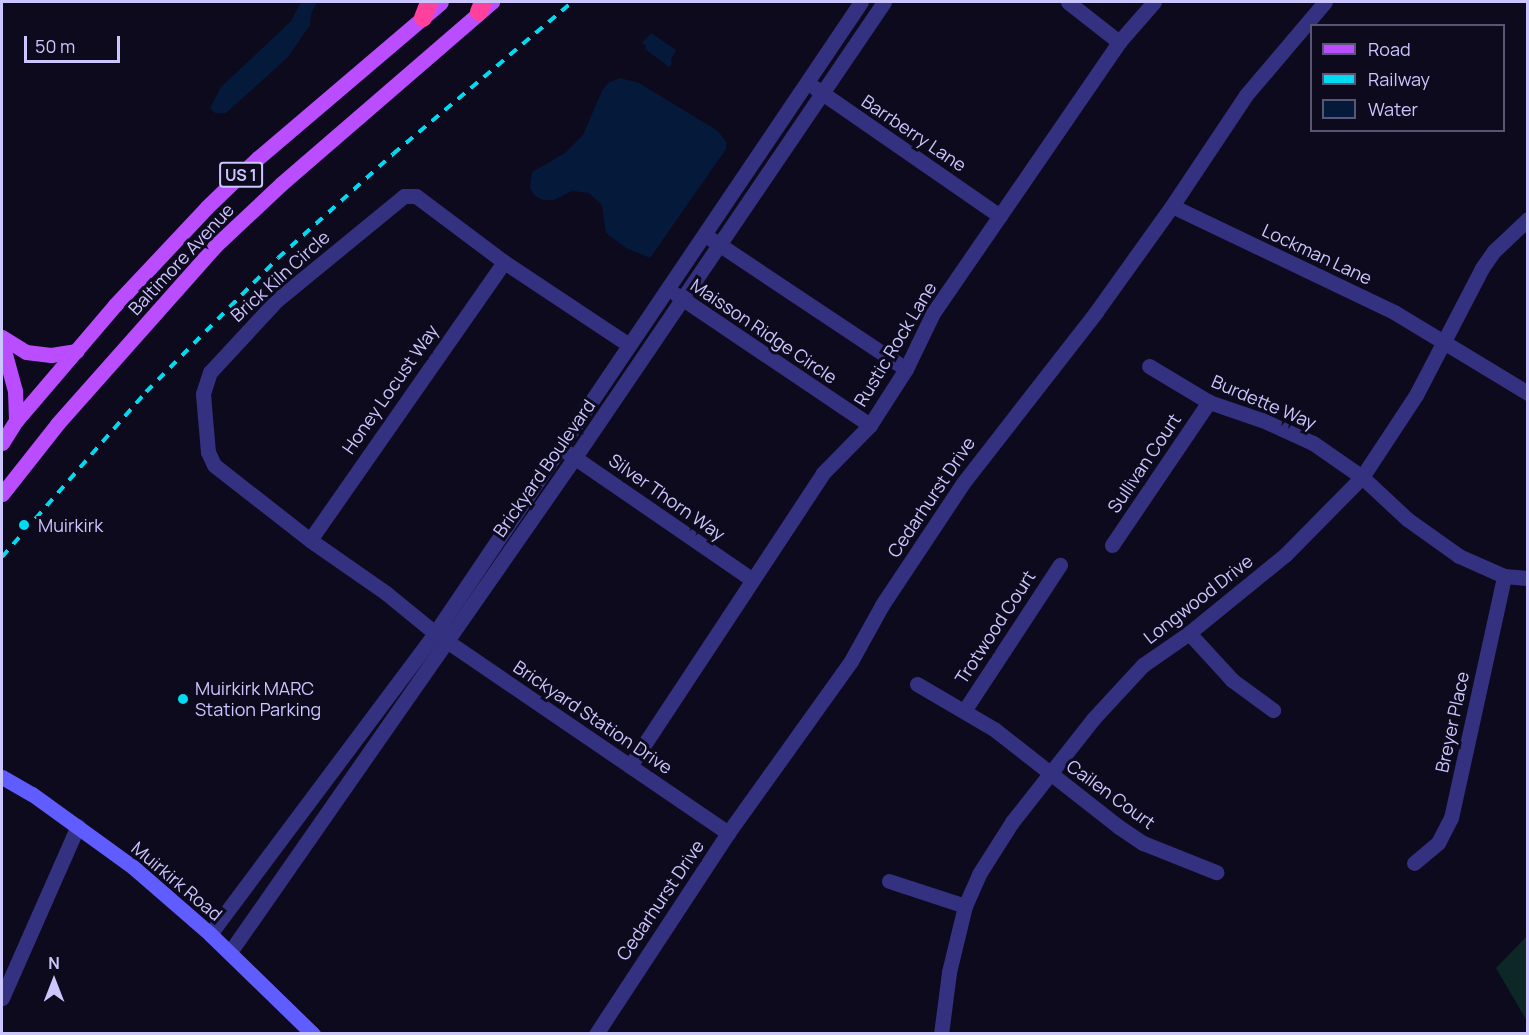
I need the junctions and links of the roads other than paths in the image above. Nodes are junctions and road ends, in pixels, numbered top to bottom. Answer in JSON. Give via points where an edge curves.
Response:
{"nodes":[{"id":1,"x":441,"y":2,"type":"edge"},
{"id":2,"x":861,"y":2,"type":"edge"},
{"id":3,"x":884,"y":2,"type":"edge"},
{"id":4,"x":1068,"y":2,"type":"edge"},
{"id":5,"x":1154,"y":2,"type":"edge"},
{"id":6,"x":1325,"y":2,"type":"edge"},
{"id":7,"x":485,"y":5,"type":"edge"},
{"id":8,"x":426,"y":10,"type":"edge"},
{"id":9,"x":1119,"y":42,"type":"junction"},
{"id":10,"x":806,"y":82,"type":"junction"},
{"id":11,"x":822,"y":94,"type":"junction"},
{"id":12,"x":1172,"y":206,"type":"junction"},
{"id":13,"x":1000,"y":216,"type":"junction"},
{"id":14,"x":1527,"y":219,"type":"edge"},
{"id":15,"x":704,"y":234,"type":"junction"},
{"id":16,"x":720,"y":245,"type":"junction"},
{"id":17,"x":504,"y":262,"type":"junction"},
{"id":18,"x":668,"y":287,"type":"junction"},
{"id":19,"x":683,"y":300,"type":"junction"},
{"id":20,"x":2,"y":337,"type":"edge"},
{"id":21,"x":1442,"y":342,"type":"junction"},
{"id":22,"x":2,"y":343,"type":"edge"},
{"id":23,"x":629,"y":345,"type":"junction"},
{"id":24,"x":76,"y":351,"type":"junction"},
{"id":25,"x":1149,"y":366,"type":"dead end"},
{"id":26,"x":906,"y":369,"type":"junction"},
{"id":27,"x":1527,"y":393,"type":"edge"},
{"id":28,"x":1209,"y":402,"type":"junction"},
{"id":29,"x":16,"y":421,"type":"junction"},
{"id":30,"x":870,"y":425,"type":"junction"},
{"id":31,"x":2,"y":443,"type":"edge"},
{"id":32,"x":559,"y":448,"type":"junction"},
{"id":33,"x":575,"y":457,"type":"junction"},
{"id":34,"x":1362,"y":477,"type":"junction"},
{"id":35,"x":2,"y":494,"type":"edge"},
{"id":36,"x":310,"y":540,"type":"junction"},
{"id":37,"x":1112,"y":545,"type":"dead end"},
{"id":38,"x":1060,"y":565,"type":"dead end"},
{"id":39,"x":1504,"y":576,"type":"junction"},
{"id":40,"x":1527,"y":578,"type":"edge"},
{"id":41,"x":751,"y":579,"type":"junction"},
{"id":42,"x":1189,"y":633,"type":"junction"},
{"id":43,"x":441,"y":637,"type":"junction"},
{"id":44,"x":917,"y":684,"type":"dead end"},
{"id":45,"x":1273,"y":710,"type":"dead end"},
{"id":46,"x":963,"y":711,"type":"junction"},
{"id":47,"x":630,"y":766,"type":"junction"},
{"id":48,"x":1050,"y":774,"type":"junction"},
{"id":49,"x":2,"y":777,"type":"edge"},
{"id":50,"x":78,"y":826,"type":"junction"},
{"id":51,"x":728,"y":833,"type":"junction"},
{"id":52,"x":1414,"y":863,"type":"dead end"},
{"id":53,"x":1216,"y":872,"type":"dead end"},
{"id":54,"x":890,"y":881,"type":"dead end"},
{"id":55,"x":965,"y":906,"type":"junction"},
{"id":56,"x":210,"y":934,"type":"junction"},
{"id":57,"x":230,"y":952,"type":"junction"},
{"id":58,"x":2,"y":998,"type":"edge"},
{"id":59,"x":313,"y":1034,"type":"edge"},
{"id":60,"x":596,"y":1034,"type":"edge"},
{"id":61,"x":941,"y":1034,"type":"edge"}],
"edges":[{"from":1,"to":8,"type":"main road","name":"Baltimore Avenue","number":"US 1"},
{"from":2,"to":10,"type":"street","name":"Brickyard Boulevard"},
{"from":3,"to":11,"type":"street","name":"Brickyard Boulevard"},
{"from":4,"to":9,"type":"street"},
{"from":5,"to":9,"type":"street","name":"Rustic Rock Lane"},
{"from":6,"to":12,"type":"street","name":"Cedarhurst Drive","via":[[1246,94]]},
{"from":7,"to":35,"type":"main road","name":"Baltimore Avenue","number":"US 1","via":[[215,246],[58,423]]},
{"from":8,"to":24,"type":"main road","name":"Baltimore Avenue","number":"US 1","via":[[207,207]]},
{"from":9,"to":13,"type":"street","name":"Rustic Rock Lane"},
{"from":10,"to":11,"type":"street","name":"Barrberry Lane"},
{"from":10,"to":15,"type":"street","name":"Brickyard Boulevard"},
{"from":11,"to":13,"type":"street","name":"Barrberry Lane"},
{"from":11,"to":16,"type":"street","name":"Brickyard Boulevard"},
{"from":12,"to":21,"type":"street","name":"Lockman Lane","via":[[1394,312]]},
{"from":12,"to":51,"type":"street","name":"Cedarhurst Drive","via":[[1079,335],[963,483],[882,605],[840,678]]},
{"from":13,"to":26,"type":"street","name":"Rustic Rock Lane","via":[[933,313]]},
{"from":14,"to":21,"type":"street","name":"Longwood Drive","via":[[1494,250]]},
{"from":15,"to":16,"type":"street"},
{"from":15,"to":18,"type":"street","name":"Brickyard Boulevard"},
{"from":16,"to":19,"type":"street","name":"Brickyard Boulevard"},
{"from":16,"to":26,"type":"street"},
{"from":17,"to":23,"type":"street","name":"Brick Kiln Circle"},
{"from":17,"to":36,"type":"street","name":"Honey Locust Way"},
{"from":17,"to":36,"type":"street","name":"Brick Kiln Circle","via":[[416,196],[404,196],[277,300],[210,372],[203,394],[210,459]]},
{"from":18,"to":19,"type":"street","name":"Maisson Ridge Circle"},
{"from":18,"to":23,"type":"street","name":"Brickyard Boulevard"},
{"from":19,"to":30,"type":"street","name":"Maisson Ridge Circle"},
{"from":19,"to":33,"type":"street","name":"Brickyard Boulevard"},
{"from":20,"to":24,"type":"main road","via":[[26,352],[51,355]]},
{"from":21,"to":27,"type":"street","name":"Lockman Lane"},
{"from":21,"to":34,"type":"street","name":"Longwood Drive","via":[[1416,395]]},
{"from":22,"to":29,"type":"main road","via":[[15,391]]},
{"from":23,"to":32,"type":"street","name":"Brickyard Boulevard"},
{"from":24,"to":29,"type":"main road","name":"Baltimore Avenue","number":"US 1"},
{"from":25,"to":28,"type":"street","name":"Burdette Way"},
{"from":26,"to":30,"type":"street","name":"Rustic Rock Lane"},
{"from":28,"to":34,"type":"street","name":"Burdette Way","via":[[1313,443]]},
{"from":28,"to":37,"type":"street","name":"Sullivan Court"},
{"from":29,"to":31,"type":"main road","name":"Baltimore Avenue","number":"US 1"},
{"from":30,"to":41,"type":"street","name":"Rustic Rock Lane","via":[[823,473]]},
{"from":32,"to":33,"type":"street","name":"Silver Thorn Way"},
{"from":32,"to":43,"type":"street","name":"Brickyard Boulevard"},
{"from":33,"to":41,"type":"street","name":"Silver Thorn Way"},
{"from":33,"to":43,"type":"street","name":"Brickyard Boulevard"},
{"from":34,"to":39,"type":"street","name":"Burdette Way","via":[[1407,519],[1450,550]]},
{"from":34,"to":42,"type":"street","name":"Longwood Drive","via":[[1285,555]]},
{"from":36,"to":43,"type":"street","name":"Brick Kiln Circle"},
{"from":38,"to":46,"type":"street","name":"Trotwood Court"},
{"from":39,"to":40,"type":"street"},
{"from":39,"to":52,"type":"street","name":"Breyer Place","via":[[1451,818],[1438,843]]},
{"from":41,"to":47,"type":"street","name":"Rustic Rock Lane"},
{"from":42,"to":45,"type":"street","via":[[1232,680]]},
{"from":42,"to":48,"type":"street","name":"Longwood Drive","via":[[1143,665]]},
{"from":43,"to":47,"type":"street","name":"Brickyard Station Drive"},
{"from":43,"to":56,"type":"street","name":"Brickyard Boulevard"},
{"from":43,"to":57,"type":"street","name":"Brickyard Boulevard"},
{"from":44,"to":46,"type":"street","name":"Cailen Court"},
{"from":46,"to":48,"type":"street","name":"Cailen Court","via":[[994,729]]},
{"from":47,"to":51,"type":"street","name":"Brickyard Station Drive"},
{"from":48,"to":53,"type":"street","name":"Cailen Court","via":[[1143,843]]},
{"from":48,"to":55,"type":"street","name":"Longwood Drive","via":[[991,853]]},
{"from":49,"to":50,"type":"main road","name":"Muirkirk Road"},
{"from":50,"to":56,"type":"main road","name":"Muirkirk Road","via":[[133,867]]},
{"from":50,"to":58,"type":"street"},
{"from":51,"to":60,"type":"street","name":"Cedarhurst Drive"},
{"from":54,"to":55,"type":"street"},
{"from":55,"to":61,"type":"street","name":"Longwood Drive","via":[[949,972]]},
{"from":56,"to":57,"type":"main road","name":"Muirkirk Road"},
{"from":57,"to":59,"type":"main road","name":"Muirkirk Road"}]}
